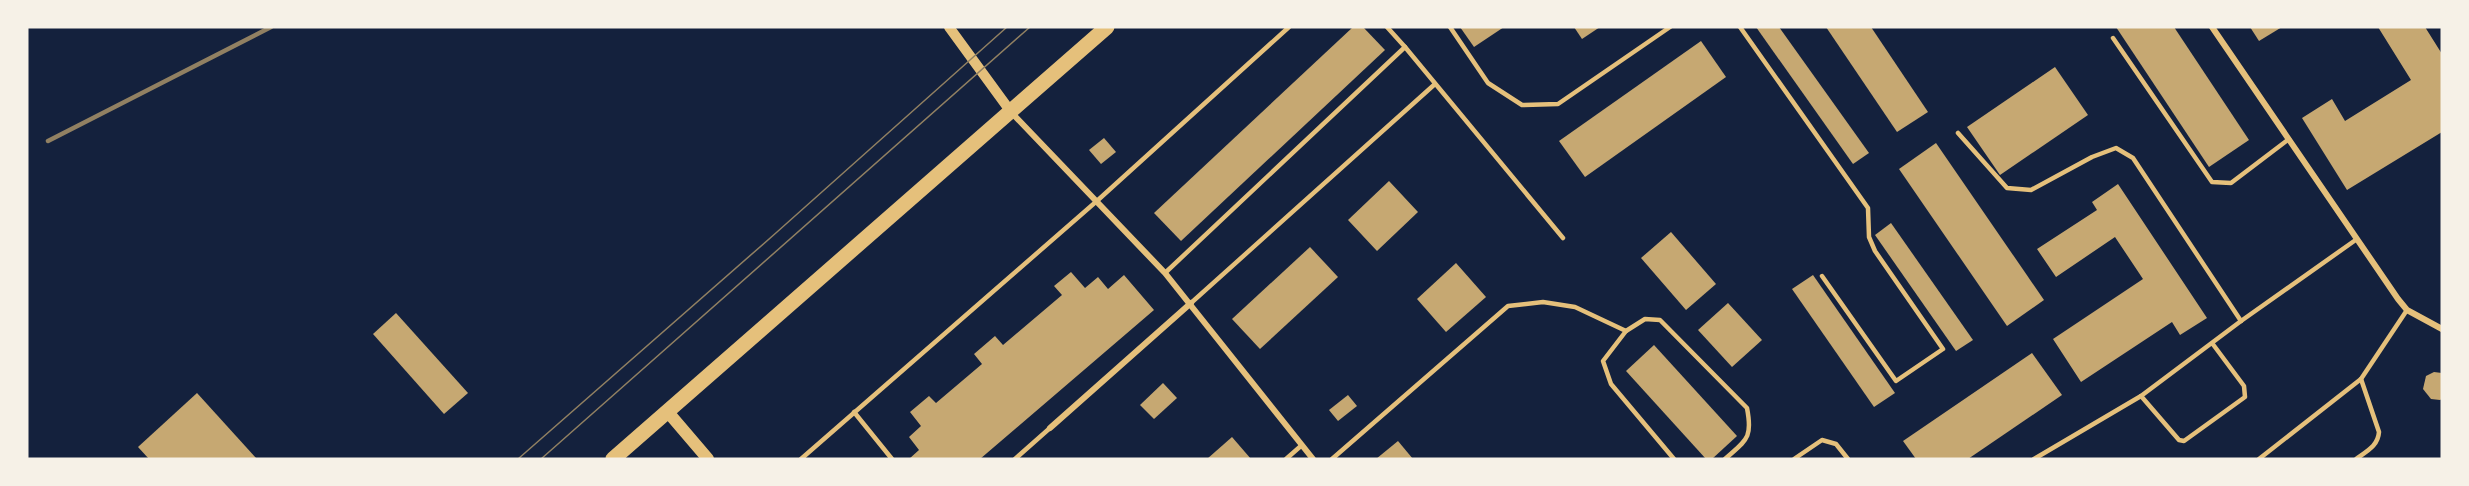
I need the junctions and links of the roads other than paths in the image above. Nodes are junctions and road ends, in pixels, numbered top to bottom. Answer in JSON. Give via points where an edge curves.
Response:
{"nodes":[{"id":1,"x":949,"y":27,"type":"edge"},
{"id":2,"x":1107,"y":27,"type":"edge"},
{"id":3,"x":1289,"y":27,"type":"edge"},
{"id":4,"x":1387,"y":27,"type":"edge"},
{"id":5,"x":1450,"y":27,"type":"edge"},
{"id":6,"x":1670,"y":27,"type":"edge"},
{"id":7,"x":1740,"y":27,"type":"edge"},
{"id":8,"x":2212,"y":27,"type":"edge"},
{"id":9,"x":2113,"y":38,"type":"dead end"},
{"id":10,"x":1405,"y":47,"type":"junction"},
{"id":11,"x":1436,"y":84,"type":"junction"},
{"id":12,"x":1011,"y":112,"type":"junction"},
{"id":13,"x":1958,"y":133,"type":"dead end"},
{"id":14,"x":2289,"y":139,"type":"junction"},
{"id":15,"x":1098,"y":200,"type":"junction"},
{"id":16,"x":1563,"y":238,"type":"dead end"},
{"id":17,"x":2357,"y":239,"type":"junction"},
{"id":18,"x":1165,"y":273,"type":"junction"},
{"id":19,"x":1822,"y":276,"type":"dead end"},
{"id":20,"x":1191,"y":303,"type":"junction"},
{"id":21,"x":2407,"y":310,"type":"junction"},
{"id":22,"x":2241,"y":321,"type":"junction"},
{"id":23,"x":2442,"y":329,"type":"edge"},
{"id":24,"x":1626,"y":331,"type":"junction"},
{"id":25,"x":2212,"y":343,"type":"junction"},
{"id":26,"x":2361,"y":379,"type":"junction"},
{"id":27,"x":2141,"y":396,"type":"junction"},
{"id":28,"x":667,"y":411,"type":"junction"},
{"id":29,"x":854,"y":412,"type":"junction"},
{"id":30,"x":1050,"y":428,"type":"joint"},
{"id":31,"x":1302,"y":445,"type":"junction"},
{"id":32,"x":613,"y":459,"type":"edge"},
{"id":33,"x":708,"y":459,"type":"edge"},
{"id":34,"x":801,"y":459,"type":"edge"},
{"id":35,"x":892,"y":459,"type":"edge"},
{"id":36,"x":1015,"y":459,"type":"edge"},
{"id":37,"x":1286,"y":459,"type":"edge"},
{"id":38,"x":1313,"y":459,"type":"edge"},
{"id":39,"x":1332,"y":459,"type":"edge"},
{"id":40,"x":1674,"y":459,"type":"edge"},
{"id":41,"x":1725,"y":459,"type":"edge"},
{"id":42,"x":1794,"y":459,"type":"edge"},
{"id":43,"x":1848,"y":459,"type":"edge"},
{"id":44,"x":2034,"y":459,"type":"edge"},
{"id":45,"x":2259,"y":459,"type":"edge"},
{"id":46,"x":2356,"y":459,"type":"edge"}],
"edges":[{"from":1,"to":12,"type":"street"},
{"from":2,"to":12,"type":"main road"},
{"from":3,"to":15,"type":"lane"},
{"from":4,"to":10,"type":"lane"},
{"from":5,"to":6,"type":"lane","via":[[1488,83],[1522,105],[1558,104]]},
{"from":7,"to":19,"type":"lane","via":[[1868,208],[1869,237],[1875,251],[1943,349],[1896,381]]},
{"from":8,"to":14,"type":"street"},
{"from":9,"to":14,"type":"lane","via":[[2212,182],[2231,183]]},
{"from":10,"to":11,"type":"lane"},
{"from":10,"to":18,"type":"lane"},
{"from":11,"to":16,"type":"lane"},
{"from":11,"to":20,"type":"lane"},
{"from":12,"to":15,"type":"street"},
{"from":12,"to":28,"type":"main road"},
{"from":13,"to":22,"type":"lane","via":[[2007,188],[2031,190],[2116,148],[2133,158]]},
{"from":14,"to":17,"type":"street"},
{"from":15,"to":18,"type":"street"},
{"from":15,"to":29,"type":"lane"},
{"from":17,"to":21,"type":"street"},
{"from":17,"to":22,"type":"lane"},
{"from":18,"to":20,"type":"street"},
{"from":20,"to":30,"type":"street"},
{"from":20,"to":31,"type":"street"},
{"from":21,"to":23,"type":"street"},
{"from":21,"to":26,"type":"lane"},
{"from":22,"to":25,"type":"lane"},
{"from":24,"to":39,"type":"lane","via":[[1575,307],[1543,302],[1508,306]]},
{"from":24,"to":40,"type":"lane","via":[[1603,362],[1605,372]]},
{"from":24,"to":41,"type":"lane","via":[[1645,319],[1660,320],[1747,408],[1748,438]]},
{"from":25,"to":27,"type":"lane"},
{"from":25,"to":27,"type":"lane","via":[[2244,386],[2246,397],[2184,441]]},
{"from":26,"to":45,"type":"lane"},
{"from":26,"to":46,"type":"lane","via":[[2379,432],[2374,446]]},
{"from":27,"to":44,"type":"lane"},
{"from":28,"to":32,"type":"main road"},
{"from":28,"to":33,"type":"main road"},
{"from":29,"to":34,"type":"lane"},
{"from":29,"to":35,"type":"lane"},
{"from":30,"to":36,"type":"lane"},
{"from":31,"to":37,"type":"lane"},
{"from":31,"to":38,"type":"street"},
{"from":42,"to":43,"type":"lane","via":[[1822,440],[1836,444]]}]}
